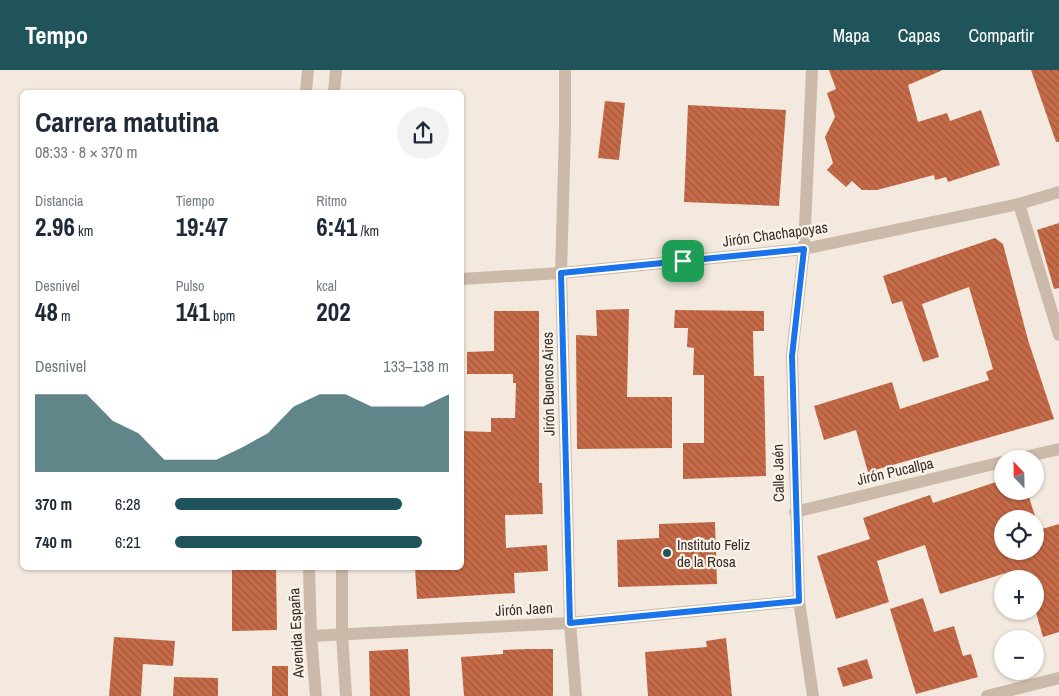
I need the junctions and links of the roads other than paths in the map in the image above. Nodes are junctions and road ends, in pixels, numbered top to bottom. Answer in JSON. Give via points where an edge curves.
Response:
{"nodes":[{"id":1,"x":308,"y":70,"type":"edge"},
{"id":2,"x":336,"y":70,"type":"edge"},
{"id":3,"x":564,"y":70,"type":"edge"},
{"id":4,"x":812,"y":70,"type":"edge"},
{"id":5,"x":306,"y":90,"type":"edge"},
{"id":6,"x":334,"y":90,"type":"edge"},
{"id":7,"x":1059,"y":192,"type":"edge"},
{"id":8,"x":1019,"y":204,"type":"junction"},
{"id":9,"x":804,"y":249,"type":"junction"},
{"id":10,"x":561,"y":273,"type":"junction"},
{"id":11,"x":464,"y":279,"type":"edge"},
{"id":12,"x":1059,"y":335,"type":"edge"},
{"id":13,"x":1059,"y":449,"type":"edge"},
{"id":14,"x":1044,"y":453,"type":"edge"},
{"id":15,"x":994,"y":464,"type":"edge"},
{"id":16,"x":795,"y":512,"type":"junction"},
{"id":17,"x":309,"y":570,"type":"edge"},
{"id":18,"x":342,"y":570,"type":"edge"},
{"id":19,"x":799,"y":601,"type":"junction"},
{"id":20,"x":570,"y":623,"type":"junction"},
{"id":21,"x":342,"y":634,"type":"junction"},
{"id":22,"x":311,"y":636,"type":"junction"},
{"id":23,"x":1059,"y":678,"type":"edge"},
{"id":24,"x":316,"y":696,"type":"edge"},
{"id":25,"x":346,"y":696,"type":"edge"},
{"id":26,"x":576,"y":696,"type":"edge"},
{"id":27,"x":813,"y":696,"type":"edge"},
{"id":28,"x":987,"y":696,"type":"edge"}],
"edges":[{"from":1,"to":5,"type":"street"},
{"from":2,"to":6,"type":"street"},
{"from":3,"to":10,"type":"street","name":"Jirón Buenos Aires"},
{"from":4,"to":9,"type":"street","name":"Calle Jaén"},
{"from":7,"to":8,"type":"street","name":"Jirón Chachapoyas"},
{"from":8,"to":9,"type":"street","name":"Jirón Chachapoyas"},
{"from":8,"to":12,"type":"street"},
{"from":9,"to":10,"type":"street","name":"Jirón Chachapoyas"},
{"from":9,"to":16,"type":"street","name":"Calle Jaén","via":[[792,356]]},
{"from":10,"to":11,"type":"street","name":"Jirón Chachapoyas"},
{"from":10,"to":20,"type":"street","name":"Jirón Buenos Aires"},
{"from":13,"to":14,"type":"street"},
{"from":15,"to":16,"type":"street","name":"Jirón Pucallpa"},
{"from":16,"to":19,"type":"street","name":"Calle Jaén"},
{"from":17,"to":22,"type":"street","name":"Avenida España"},
{"from":18,"to":21,"type":"street"},
{"from":19,"to":20,"type":"street","name":"Jirón Jaen"},
{"from":19,"to":27,"type":"street","name":"Calle Jaén"},
{"from":20,"to":21,"type":"street","name":"Jirón Jaen"},
{"from":20,"to":26,"type":"street","name":"Jirón Buenos Aires"},
{"from":21,"to":22,"type":"street","name":"Jirón Jaen"},
{"from":21,"to":25,"type":"street"},
{"from":22,"to":24,"type":"street","name":"Avenida España"},
{"from":23,"to":28,"type":"street"}]}
